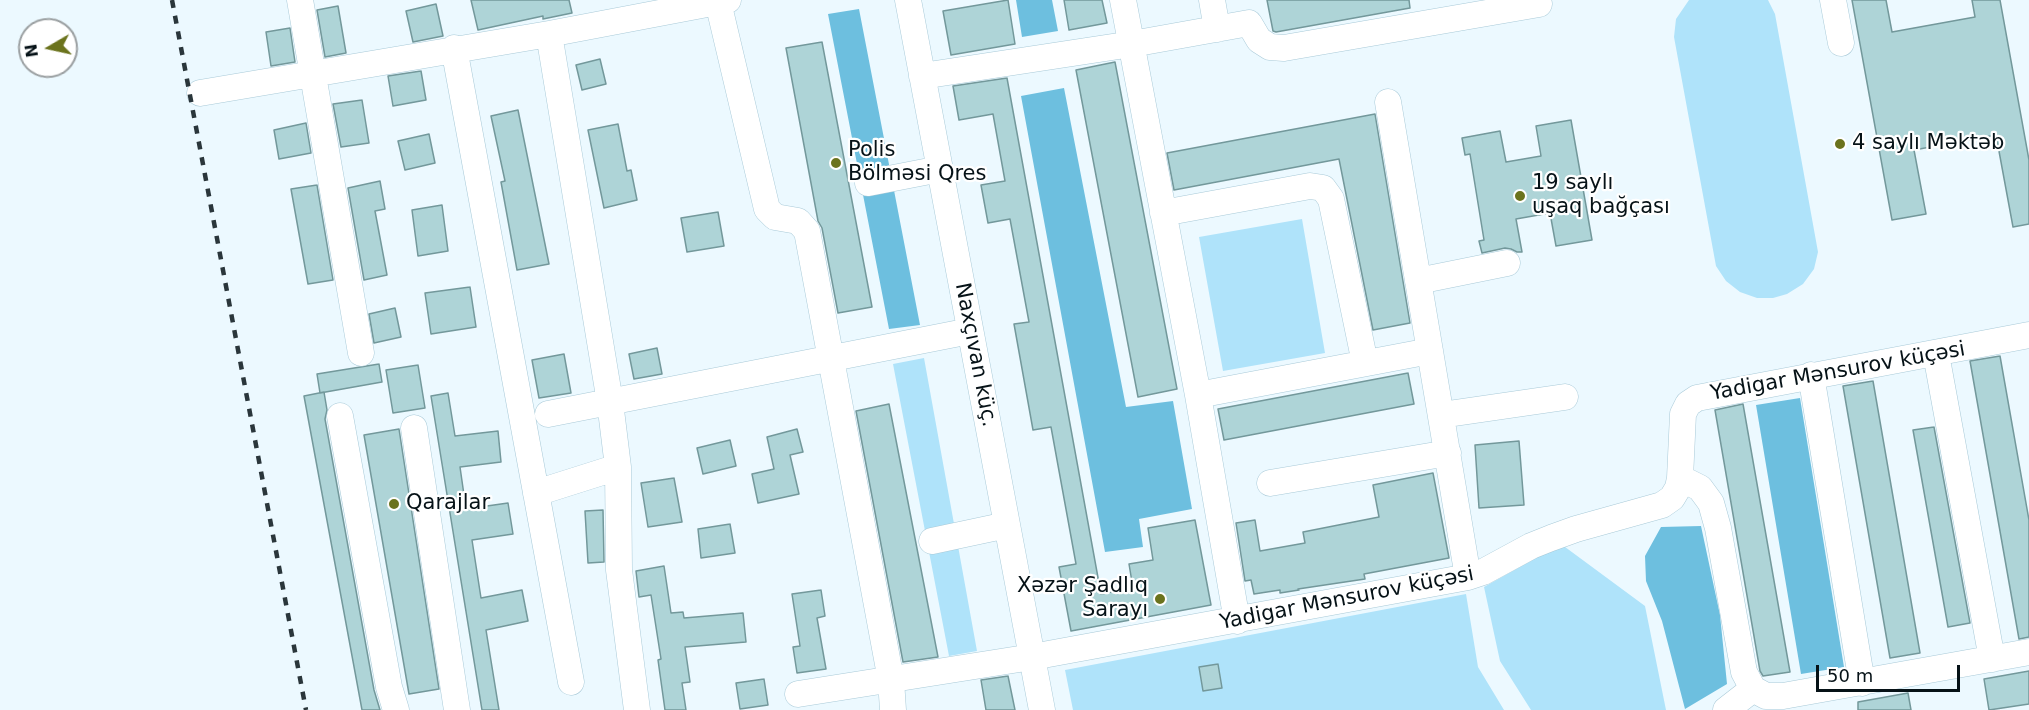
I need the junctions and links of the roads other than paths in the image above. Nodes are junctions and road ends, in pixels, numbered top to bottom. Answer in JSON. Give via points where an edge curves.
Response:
{"nodes":[{"id":1,"x":300,"y":0,"type":"edge"},
{"id":2,"x":908,"y":0,"type":"edge"},
{"id":3,"x":1123,"y":0,"type":"edge"},
{"id":4,"x":1212,"y":0,"type":"edge"},
{"id":5,"x":1833,"y":0,"type":"edge"},
{"id":6,"x":723,"y":1,"type":"edge"},
{"id":7,"x":1539,"y":4,"type":"dead end"},
{"id":8,"x":1248,"y":11,"type":"edge"},
{"id":9,"x":1217,"y":28,"type":"junction"},
{"id":10,"x":549,"y":34,"type":"junction"},
{"id":11,"x":1841,"y":43,"type":"dead end"},
{"id":12,"x":1132,"y":44,"type":"junction"},
{"id":13,"x":454,"y":48,"type":"junction"},
{"id":14,"x":312,"y":73,"type":"junction"},
{"id":15,"x":922,"y":76,"type":"junction"},
{"id":16,"x":200,"y":93,"type":"dead end"},
{"id":17,"x":1388,"y":102,"type":"dead end"},
{"id":18,"x":940,"y":169,"type":"junction"},
{"id":19,"x":868,"y":183,"type":"dead end"},
{"id":20,"x":1163,"y":213,"type":"junction"},
{"id":21,"x":1507,"y":263,"type":"dead end"},
{"id":22,"x":1418,"y":280,"type":"junction"},
{"id":23,"x":970,"y":331,"type":"junction"},
{"id":24,"x":2029,"y":335,"type":"edge"},
{"id":25,"x":1430,"y":351,"type":"junction"},
{"id":26,"x":361,"y":353,"type":"dead end"},
{"id":27,"x":1936,"y":354,"type":"junction"},
{"id":28,"x":831,"y":358,"type":"junction"},
{"id":29,"x":1365,"y":363,"type":"junction"},
{"id":30,"x":1811,"y":375,"type":"junction"},
{"id":31,"x":1198,"y":395,"type":"junction"},
{"id":32,"x":1565,"y":397,"type":"dead end"},
{"id":33,"x":610,"y":402,"type":"junction"},
{"id":34,"x":548,"y":414,"type":"dead end"},
{"id":35,"x":1441,"y":415,"type":"junction"},
{"id":36,"x":340,"y":416,"type":"dead end"},
{"id":37,"x":414,"y":428,"type":"dead end"},
{"id":38,"x":1448,"y":453,"type":"junction"},
{"id":39,"x":618,"y":467,"type":"junction"},
{"id":40,"x":1680,"y":478,"type":"junction"},
{"id":41,"x":1270,"y":483,"type":"dead end"},
{"id":42,"x":536,"y":493,"type":"junction"},
{"id":43,"x":1007,"y":525,"type":"junction"},
{"id":44,"x":932,"y":541,"type":"dead end"},
{"id":45,"x":1468,"y":577,"type":"junction"},
{"id":46,"x":1237,"y":621,"type":"junction"},
{"id":47,"x":2029,"y":652,"type":"edge"},
{"id":48,"x":1032,"y":657,"type":"junction"},
{"id":49,"x":1992,"y":659,"type":"junction"},
{"id":50,"x":891,"y":680,"type":"junction"},
{"id":51,"x":571,"y":682,"type":"dead end"},
{"id":52,"x":1862,"y":682,"type":"junction"},
{"id":53,"x":1753,"y":688,"type":"junction"},
{"id":54,"x":798,"y":694,"type":"dead end"},
{"id":55,"x":396,"y":710,"type":"edge"},
{"id":56,"x":457,"y":710,"type":"edge"},
{"id":57,"x":637,"y":710,"type":"edge"},
{"id":58,"x":893,"y":710,"type":"edge"},
{"id":59,"x":1042,"y":710,"type":"edge"},
{"id":60,"x":1726,"y":710,"type":"edge"}],
"edges":[{"from":1,"to":14,"type":"street"},
{"from":2,"to":15,"type":"street","name":"Naxçıvan küç."},
{"from":3,"to":12,"type":"street"},
{"from":4,"to":9,"type":"street"},
{"from":5,"to":11,"type":"street"},
{"from":6,"to":10,"type":"street"},
{"from":6,"to":28,"type":"street","via":[[767,209],[775,217],[798,220],[807,231]]},
{"from":7,"to":8,"type":"street","via":[[1284,48],[1270,47],[1259,40]]},
{"from":8,"to":9,"type":"street"},
{"from":9,"to":12,"type":"street"},
{"from":10,"to":13,"type":"street"},
{"from":10,"to":33,"type":"street"},
{"from":12,"to":15,"type":"street"},
{"from":12,"to":20,"type":"street"},
{"from":13,"to":14,"type":"street"},
{"from":13,"to":42,"type":"street"},
{"from":14,"to":16,"type":"street"},
{"from":14,"to":26,"type":"street"},
{"from":15,"to":18,"type":"street","name":"Naxçıvan küç."},
{"from":17,"to":22,"type":"street"},
{"from":18,"to":19,"type":"street"},
{"from":18,"to":23,"type":"street","name":"Naxçıvan küç."},
{"from":20,"to":29,"type":"street","via":[[1310,186],[1323,188],[1331,199]]},
{"from":20,"to":31,"type":"street"},
{"from":21,"to":22,"type":"street"},
{"from":22,"to":25,"type":"street"},
{"from":23,"to":28,"type":"street"},
{"from":23,"to":43,"type":"street","name":"Naxçıvan küç."},
{"from":24,"to":27,"type":"street","name":"Yadigar Mənsurov küçəsi"},
{"from":25,"to":29,"type":"street"},
{"from":25,"to":35,"type":"street"},
{"from":27,"to":30,"type":"street","name":"Yadigar Mənsurov küçəsi"},
{"from":27,"to":49,"type":"street"},
{"from":28,"to":33,"type":"street"},
{"from":28,"to":50,"type":"street"},
{"from":29,"to":31,"type":"street"},
{"from":30,"to":40,"type":"street","name":"Yadigar Mənsurov küçəsi","via":[[1697,398],[1688,404],[1683,414]]},
{"from":30,"to":52,"type":"street"},
{"from":31,"to":46,"type":"street"},
{"from":32,"to":35,"type":"street"},
{"from":33,"to":34,"type":"street"},
{"from":33,"to":39,"type":"street"},
{"from":35,"to":38,"type":"street"},
{"from":36,"to":55,"type":"street"},
{"from":37,"to":56,"type":"street"},
{"from":38,"to":41,"type":"street"},
{"from":38,"to":45,"type":"street"},
{"from":39,"to":42,"type":"street"},
{"from":39,"to":57,"type":"street","via":[[619,570]]},
{"from":40,"to":45,"type":"street","name":"Yadigar Mənsurov küçəsi","via":[[1672,498],[1662,505],[1560,535]]},
{"from":40,"to":53,"type":"street","via":[[1700,488],[1711,503],[1744,672]]},
{"from":42,"to":51,"type":"street"},
{"from":43,"to":44,"type":"street"},
{"from":43,"to":48,"type":"street","name":"Naxçıvan küç."},
{"from":45,"to":46,"type":"street","name":"Yadigar Mənsurov küçəsi"},
{"from":46,"to":48,"type":"street","name":"Yadigar Mənsurov küçəsi"},
{"from":47,"to":49,"type":"street"},
{"from":48,"to":50,"type":"street","name":"Yadigar Mənsurov küçəsi"},
{"from":48,"to":59,"type":"street","name":"Naxçıvan küç."},
{"from":49,"to":52,"type":"street"},
{"from":50,"to":54,"type":"street","name":"Yadigar Mənsurov küçəsi"},
{"from":50,"to":58,"type":"street"},
{"from":52,"to":53,"type":"street","via":[[1783,696],[1766,696]]},
{"from":53,"to":60,"type":"street"}]}
